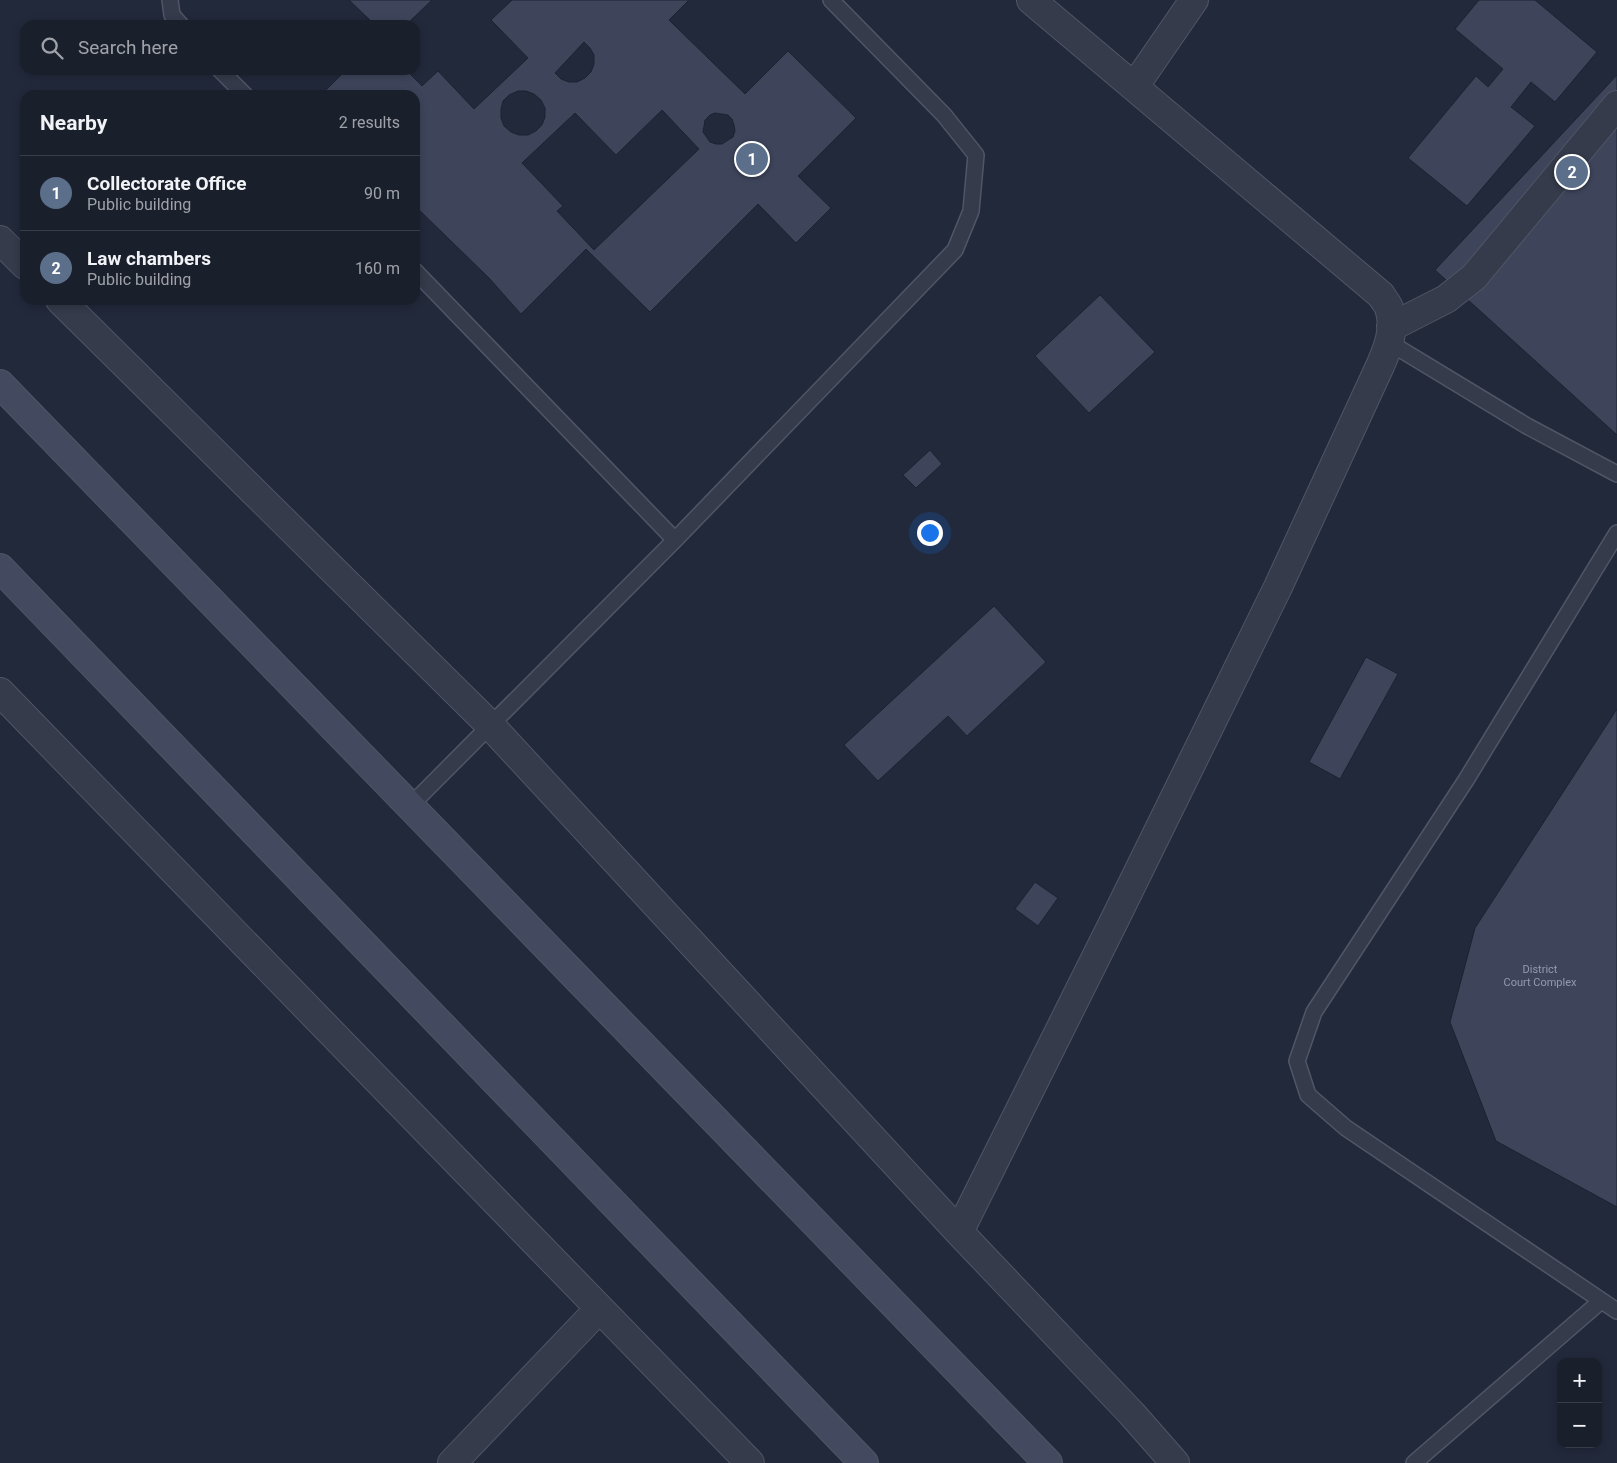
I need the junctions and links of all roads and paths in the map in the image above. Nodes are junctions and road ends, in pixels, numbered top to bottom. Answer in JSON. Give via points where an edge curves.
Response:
{"nodes":[{"id":1,"x":170,"y":0,"type":"edge"},
{"id":2,"x":831,"y":0,"type":"edge"},
{"id":3,"x":1031,"y":0,"type":"edge"},
{"id":4,"x":1194,"y":0,"type":"edge"},
{"id":5,"x":176,"y":20,"type":"edge"},
{"id":6,"x":225,"y":75,"type":"edge"},
{"id":7,"x":1134,"y":87,"type":"junction"},
{"id":8,"x":239,"y":90,"type":"edge"},
{"id":9,"x":1617,"y":106,"type":"edge"},
{"id":10,"x":0,"y":240,"type":"edge"},
{"id":11,"x":20,"y":260,"type":"edge"},
{"id":12,"x":420,"y":276,"type":"edge"},
{"id":13,"x":65,"y":305,"type":"edge"},
{"id":14,"x":1391,"y":335,"type":"junction"},
{"id":15,"x":0,"y":384,"type":"edge"},
{"id":16,"x":1617,"y":474,"type":"edge"},
{"id":17,"x":1617,"y":533,"type":"edge"},
{"id":18,"x":675,"y":540,"type":"junction"},
{"id":19,"x":0,"y":568,"type":"edge"},
{"id":20,"x":0,"y":692,"type":"edge"},
{"id":21,"x":490,"y":725,"type":"junction"},
{"id":22,"x":410,"y":806,"type":"junction"},
{"id":23,"x":959,"y":1232,"type":"junction"},
{"id":24,"x":1601,"y":1301,"type":"junction"},
{"id":25,"x":599,"y":1309,"type":"junction"},
{"id":26,"x":1617,"y":1311,"type":"edge"},
{"id":27,"x":452,"y":1463,"type":"edge"},
{"id":28,"x":750,"y":1463,"type":"edge"},
{"id":29,"x":864,"y":1463,"type":"edge"},
{"id":30,"x":1048,"y":1463,"type":"edge"},
{"id":31,"x":1175,"y":1463,"type":"edge"},
{"id":32,"x":1414,"y":1463,"type":"edge"}],
"edges":[{"from":1,"to":5,"type":"lane","via":[[172,15]]},
{"from":2,"to":18,"type":"lane","via":[[944,115],[976,155],[971,211],[955,250]]},
{"from":3,"to":7,"type":"street"},
{"from":4,"to":7,"type":"street"},
{"from":6,"to":8,"type":"lane"},
{"from":7,"to":14,"type":"street","via":[[1381,295],[1390,308]]},
{"from":9,"to":14,"type":"street","via":[[1474,277]]},
{"from":10,"to":11,"type":"street"},
{"from":12,"to":18,"type":"lane"},
{"from":13,"to":21,"type":"street"},
{"from":14,"to":16,"type":"lane","via":[[1527,426]]},
{"from":14,"to":23,"type":"street","via":[[1278,587]]},
{"from":15,"to":22,"type":"main road"},
{"from":17,"to":24,"type":"lane","via":[[1466,780],[1314,1012],[1298,1061],[1308,1095],[1346,1128]]},
{"from":18,"to":21,"type":"lane"},
{"from":19,"to":29,"type":"main road"},
{"from":20,"to":25,"type":"street"},
{"from":21,"to":22,"type":"lane"},
{"from":21,"to":23,"type":"street"},
{"from":22,"to":30,"type":"main road"},
{"from":23,"to":31,"type":"street"},
{"from":24,"to":26,"type":"lane"},
{"from":24,"to":32,"type":"lane"},
{"from":25,"to":27,"type":"street"},
{"from":25,"to":28,"type":"street"}]}
